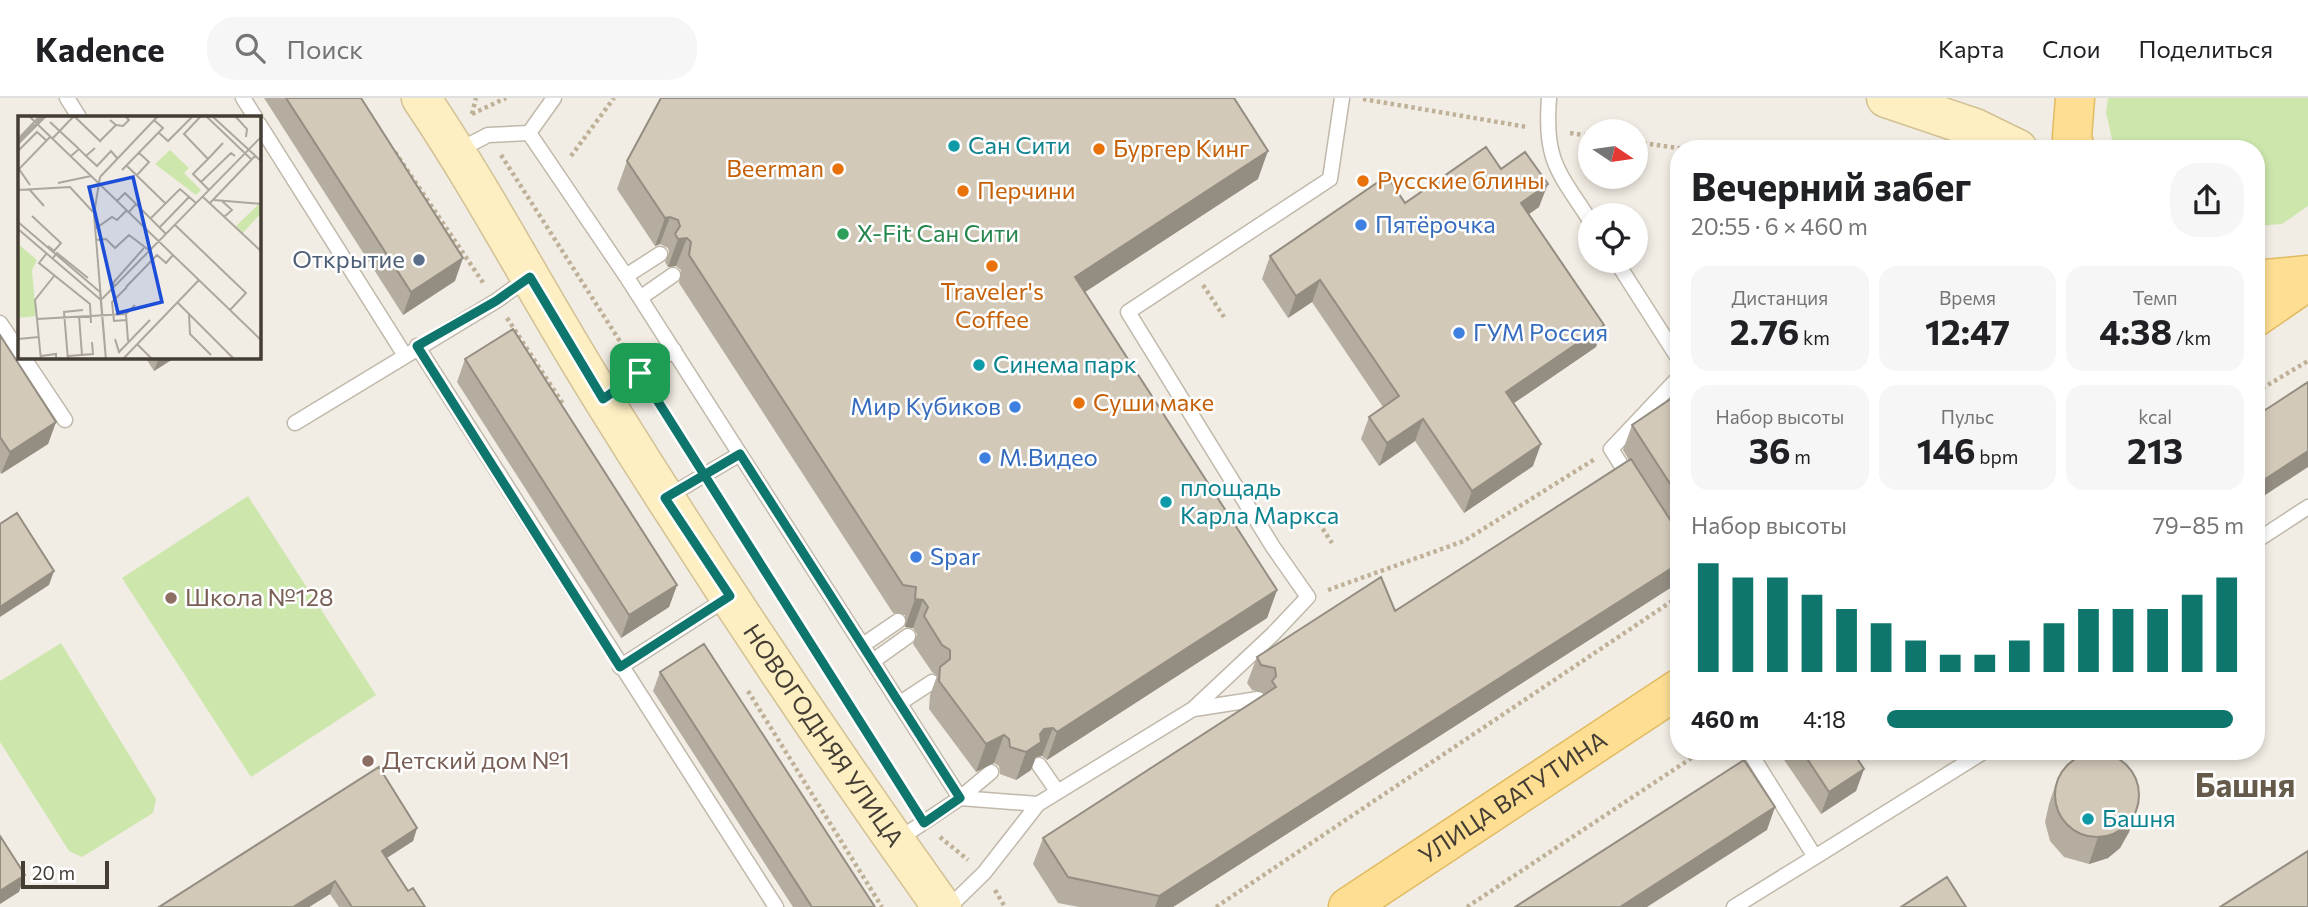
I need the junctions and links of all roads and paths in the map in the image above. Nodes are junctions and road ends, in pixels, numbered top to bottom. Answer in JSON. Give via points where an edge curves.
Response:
{"nodes":[{"id":1,"x":67,"y":98,"type":"edge"},
{"id":2,"x":243,"y":98,"type":"edge"},
{"id":3,"x":421,"y":98,"type":"edge"},
{"id":4,"x":477,"y":98,"type":"edge"},
{"id":5,"x":506,"y":98,"type":"edge"},
{"id":6,"x":554,"y":98,"type":"edge"},
{"id":7,"x":614,"y":98,"type":"edge"},
{"id":8,"x":1342,"y":98,"type":"edge"},
{"id":9,"x":1355,"y":98,"type":"edge"},
{"id":10,"x":1549,"y":98,"type":"edge"},
{"id":11,"x":1886,"y":98,"type":"edge"},
{"id":12,"x":2075,"y":98,"type":"edge"},
{"id":13,"x":466,"y":106,"type":"dead end"},
{"id":14,"x":471,"y":114,"type":"junction"},
{"id":15,"x":78,"y":116,"type":"edge"},
{"id":16,"x":254,"y":116,"type":"edge"},
{"id":17,"x":261,"y":127,"type":"edge"},
{"id":18,"x":1546,"y":130,"type":"junction"},
{"id":19,"x":529,"y":133,"type":"junction"},
{"id":20,"x":1578,"y":134,"type":"edge"},
{"id":21,"x":2000,"y":140,"type":"edge"},
{"id":22,"x":2072,"y":140,"type":"edge"},
{"id":23,"x":472,"y":143,"type":"junction"},
{"id":24,"x":1648,"y":144,"type":"edge"},
{"id":25,"x":1670,"y":147,"type":"edge"},
{"id":26,"x":557,"y":175,"type":"junction"},
{"id":27,"x":1579,"y":203,"type":"edge"},
{"id":28,"x":660,"y":254,"type":"edge"},
{"id":29,"x":1193,"y":270,"type":"junction"},
{"id":30,"x":1624,"y":273,"type":"edge"},
{"id":31,"x":673,"y":275,"type":"edge"},
{"id":32,"x":2308,"y":275,"type":"edge"},
{"id":33,"x":626,"y":276,"type":"junction"},
{"id":34,"x":530,"y":277,"type":"junction"},
{"id":35,"x":2265,"y":279,"type":"edge"},
{"id":36,"x":2308,"y":281,"type":"edge"},
{"id":37,"x":640,"y":298,"type":"junction"},
{"id":38,"x":2265,"y":311,"type":"edge"},
{"id":39,"x":1224,"y":317,"type":"dead end"},
{"id":40,"x":0,"y":323,"type":"edge"},
{"id":41,"x":1670,"y":345,"type":"edge"},
{"id":42,"x":417,"y":346,"type":"junction"},
{"id":43,"x":18,"y":350,"type":"edge"},
{"id":44,"x":674,"y":350,"type":"junction"},
{"id":45,"x":404,"y":354,"type":"junction"},
{"id":46,"x":24,"y":359,"type":"edge"},
{"id":47,"x":2308,"y":361,"type":"edge"},
{"id":48,"x":640,"y":373,"type":"junction"},
{"id":49,"x":1670,"y":386,"type":"edge"},
{"id":50,"x":2265,"y":387,"type":"edge"},
{"id":51,"x":603,"y":399,"type":"junction"},
{"id":52,"x":65,"y":421,"type":"dead end"},
{"id":53,"x":295,"y":423,"type":"dead end"},
{"id":54,"x":1611,"y":449,"type":"junction"},
{"id":55,"x":740,"y":454,"type":"junction"},
{"id":56,"x":704,"y":475,"type":"junction"},
{"id":57,"x":1641,"y":496,"type":"edge"},
{"id":58,"x":665,"y":498,"type":"junction"},
{"id":59,"x":2308,"y":507,"type":"edge"},
{"id":60,"x":1315,"y":517,"type":"dead end"},
{"id":61,"x":2265,"y":535,"type":"edge"},
{"id":62,"x":1332,"y":543,"type":"dead end"},
{"id":63,"x":730,"y":596,"type":"junction"},
{"id":64,"x":1308,"y":597,"type":"junction"},
{"id":65,"x":1670,"y":602,"type":"edge"},
{"id":66,"x":898,"y":621,"type":"edge"},
{"id":67,"x":908,"y":636,"type":"dead end"},
{"id":68,"x":863,"y":645,"type":"junction"},
{"id":69,"x":873,"y":661,"type":"junction"},
{"id":70,"x":620,"y":667,"type":"junction"},
{"id":71,"x":932,"y":682,"type":"dead end"},
{"id":72,"x":1670,"y":694,"type":"edge"},
{"id":73,"x":1258,"y":699,"type":"edge"},
{"id":74,"x":900,"y":703,"type":"junction"},
{"id":75,"x":1193,"y":709,"type":"junction"},
{"id":76,"x":1688,"y":760,"type":"edge"},
{"id":77,"x":1755,"y":760,"type":"edge"},
{"id":78,"x":1971,"y":760,"type":"edge"},
{"id":79,"x":1039,"y":765,"type":"edge"},
{"id":80,"x":991,"y":772,"type":"edge"},
{"id":81,"x":895,"y":777,"type":"dead end"},
{"id":82,"x":1056,"y":791,"type":"junction"},
{"id":83,"x":960,"y":798,"type":"junction"},
{"id":84,"x":1038,"y":804,"type":"junction"},
{"id":85,"x":910,"y":833,"type":"junction"},
{"id":86,"x":1815,"y":857,"type":"junction"},
{"id":87,"x":984,"y":873,"type":"junction"},
{"id":88,"x":776,"y":907,"type":"edge"},
{"id":89,"x":942,"y":907,"type":"edge"},
{"id":90,"x":948,"y":907,"type":"edge"},
{"id":91,"x":1005,"y":907,"type":"edge"},
{"id":92,"x":1216,"y":907,"type":"edge"},
{"id":93,"x":1348,"y":907,"type":"edge"},
{"id":94,"x":1466,"y":907,"type":"edge"},
{"id":95,"x":1734,"y":907,"type":"edge"}],
"edges":[{"from":1,"to":15,"type":"lane"},
{"from":2,"to":16,"type":"lane"},
{"from":3,"to":23,"type":"street","name":"НОВОГОДНЯЯ УЛИЦА"},
{"from":4,"to":14,"type":"path"},
{"from":5,"to":14,"type":"path"},
{"from":6,"to":19,"type":"lane"},
{"from":7,"to":26,"type":"path"},
{"from":8,"to":29,"type":"lane","via":[[1330,179]]},
{"from":9,"to":18,"type":"path"},
{"from":10,"to":18,"type":"lane"},
{"from":11,"to":21,"type":"street"},
{"from":12,"to":22,"type":"main road"},
{"from":13,"to":14,"type":"path"},
{"from":14,"to":23,"type":"path"},
{"from":17,"to":45,"type":"lane"},
{"from":18,"to":20,"type":"path"},
{"from":18,"to":27,"type":"lane","via":[[1552,161]]},
{"from":19,"to":23,"type":"lane"},
{"from":19,"to":26,"type":"lane"},
{"from":23,"to":34,"type":"street","name":"НОВОГОДНЯЯ УЛИЦА"},
{"from":23,"to":48,"type":"path"},
{"from":24,"to":25,"type":"path"},
{"from":26,"to":33,"type":"lane"},
{"from":28,"to":33,"type":"lane"},
{"from":29,"to":39,"type":"path"},
{"from":29,"to":64,"type":"lane","via":[[1128,312]]},
{"from":30,"to":41,"type":"lane"},
{"from":31,"to":37,"type":"lane"},
{"from":32,"to":35,"type":"main road"},
{"from":33,"to":37,"type":"lane"},
{"from":34,"to":42,"type":"lane"},
{"from":34,"to":51,"type":"street","name":"НОВОГОДНЯЯ УЛИЦА"},
{"from":36,"to":38,"type":"main road"},
{"from":37,"to":44,"type":"lane"},
{"from":40,"to":43,"type":"lane"},
{"from":42,"to":45,"type":"lane"},
{"from":42,"to":70,"type":"lane"},
{"from":44,"to":48,"type":"lane"},
{"from":44,"to":55,"type":"lane"},
{"from":45,"to":53,"type":"lane"},
{"from":46,"to":52,"type":"lane"},
{"from":47,"to":50,"type":"path"},
{"from":48,"to":51,"type":"lane"},
{"from":48,"to":56,"type":"path"},
{"from":49,"to":54,"type":"lane"},
{"from":51,"to":58,"type":"street","name":"НОВОГОДНЯЯ УЛИЦА"},
{"from":54,"to":57,"type":"lane"},
{"from":54,"to":64,"type":"path","via":[[1464,541]]},
{"from":55,"to":56,"type":"lane"},
{"from":55,"to":68,"type":"lane"},
{"from":56,"to":58,"type":"lane"},
{"from":56,"to":81,"type":"path"},
{"from":58,"to":63,"type":"street","name":"НОВОГОДНЯЯ УЛИЦА"},
{"from":59,"to":61,"type":"lane"},
{"from":60,"to":62,"type":"path"},
{"from":63,"to":70,"type":"lane"},
{"from":63,"to":85,"type":"street","name":"НОВОГОДНЯЯ УЛИЦА"},
{"from":64,"to":75,"type":"lane"},
{"from":65,"to":92,"type":"path"},
{"from":66,"to":68,"type":"lane"},
{"from":67,"to":69,"type":"lane"},
{"from":68,"to":69,"type":"lane"},
{"from":69,"to":74,"type":"lane"},
{"from":70,"to":88,"type":"lane"},
{"from":71,"to":74,"type":"lane"},
{"from":72,"to":93,"type":"main road","name":"УЛИЦА ВАТУТИНА"},
{"from":73,"to":75,"type":"lane"},
{"from":74,"to":83,"type":"lane"},
{"from":75,"to":82,"type":"lane"},
{"from":76,"to":94,"type":"path"},
{"from":77,"to":86,"type":"lane"},
{"from":78,"to":86,"type":"lane"},
{"from":79,"to":82,"type":"lane"},
{"from":80,"to":83,"type":"lane"},
{"from":82,"to":84,"type":"lane"},
{"from":83,"to":84,"type":"lane"},
{"from":83,"to":85,"type":"lane"},
{"from":84,"to":87,"type":"lane"},
{"from":85,"to":87,"type":"path"},
{"from":85,"to":89,"type":"street","name":"НОВОГОДНЯЯ УЛИЦА"},
{"from":86,"to":95,"type":"lane"},
{"from":87,"to":90,"type":"lane"},
{"from":87,"to":91,"type":"path"}]}
